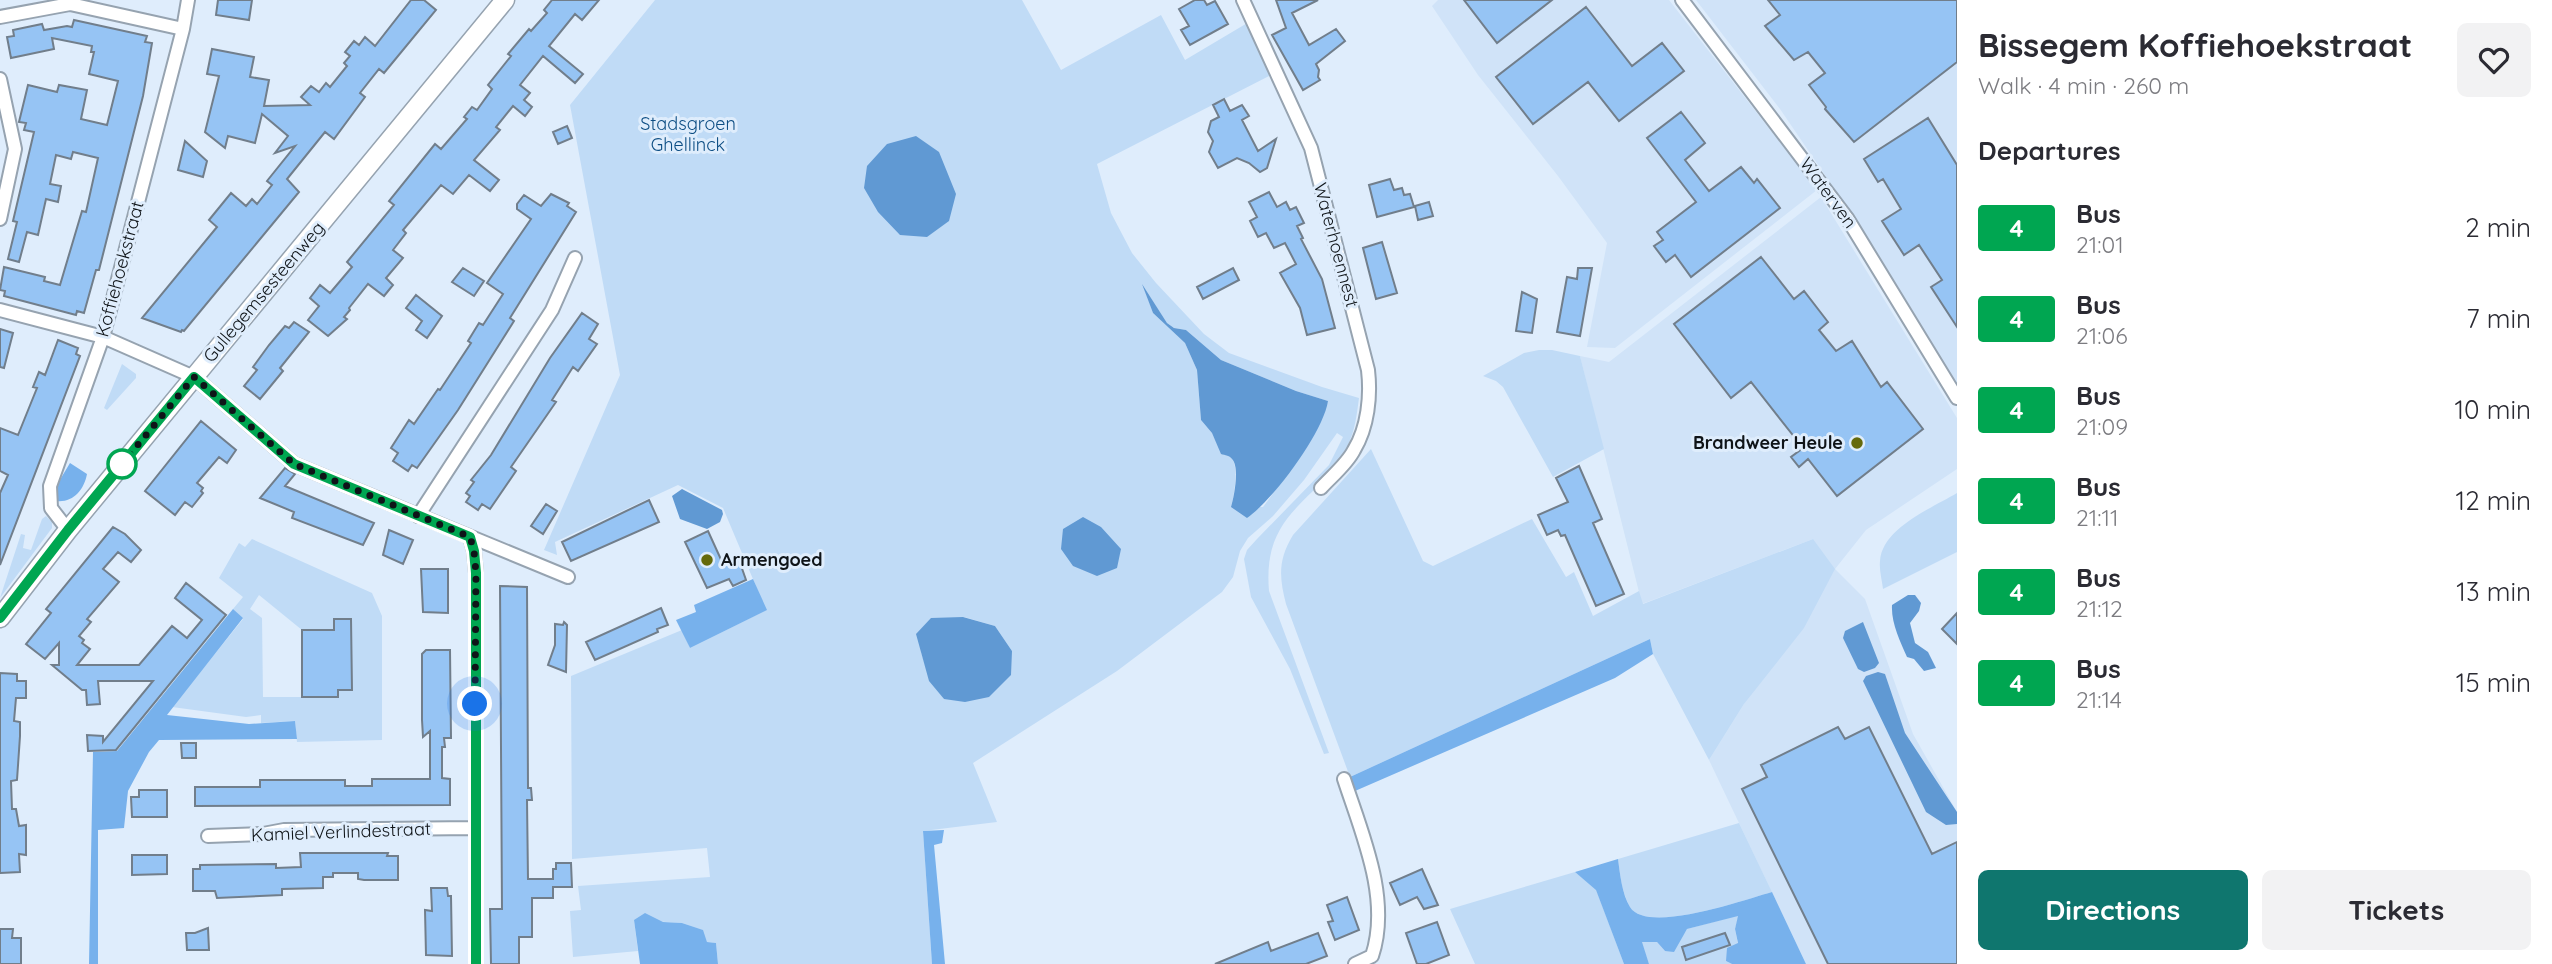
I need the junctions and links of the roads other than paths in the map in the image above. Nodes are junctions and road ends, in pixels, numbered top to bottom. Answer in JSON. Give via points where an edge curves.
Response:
{"nodes":[{"id":1,"x":188,"y":0,"type":"edge"},
{"id":2,"x":505,"y":0,"type":"edge"},
{"id":3,"x":1243,"y":0,"type":"edge"},
{"id":4,"x":1682,"y":0,"type":"edge"},
{"id":5,"x":0,"y":17,"type":"edge"},
{"id":6,"x":183,"y":29,"type":"junction"},
{"id":7,"x":0,"y":79,"type":"edge"},
{"id":8,"x":0,"y":219,"type":"edge"},
{"id":9,"x":575,"y":258,"type":"dead end"},
{"id":10,"x":0,"y":310,"type":"edge"},
{"id":11,"x":103,"y":337,"type":"junction"},
{"id":12,"x":194,"y":377,"type":"junction"},
{"id":13,"x":1957,"y":398,"type":"edge"},
{"id":14,"x":1321,"y":488,"type":"dead end"},
{"id":15,"x":418,"y":516,"type":"junction"},
{"id":16,"x":68,"y":530,"type":"junction"},
{"id":17,"x":470,"y":537,"type":"junction"},
{"id":18,"x":568,"y":577,"type":"dead end"},
{"id":19,"x":0,"y":618,"type":"edge"},
{"id":20,"x":1344,"y":779,"type":"dead end"},
{"id":21,"x":474,"y":828,"type":"junction"},
{"id":22,"x":208,"y":836,"type":"dead end"},
{"id":23,"x":476,"y":964,"type":"edge"},
{"id":24,"x":1355,"y":964,"type":"edge"}],
"edges":[{"from":1,"to":6,"type":"street","name":"Koffiehoekstraat"},
{"from":2,"to":12,"type":"street","name":"Gullegemsesteenweg"},
{"from":3,"to":14,"type":"street","name":"Waterhoennest","via":[[1311,148],[1368,370],[1367,412],[1354,451]]},
{"from":4,"to":13,"type":"street","name":"Waterven","via":[[1847,218]]},
{"from":5,"to":6,"type":"street","via":[[70,4]]},
{"from":6,"to":11,"type":"street","name":"Koffiehoekstraat"},
{"from":7,"to":8,"type":"street","via":[[15,149]]},
{"from":9,"to":15,"type":"street","via":[[552,310]]},
{"from":10,"to":11,"type":"street"},
{"from":11,"to":12,"type":"street"},
{"from":11,"to":16,"type":"street","name":"Koffiehoekstraat","via":[[50,486],[51,508]]},
{"from":12,"to":15,"type":"street","via":[[294,464]]},
{"from":12,"to":16,"type":"street","name":"Gullegemsesteenweg"},
{"from":15,"to":17,"type":"street"},
{"from":16,"to":19,"type":"street","name":"Gullegemsesteenweg"},
{"from":17,"to":18,"type":"street"},
{"from":17,"to":21,"type":"street","via":[[476,573]]},
{"from":20,"to":24,"type":"street","via":[[1371,862],[1377,911],[1372,956]]},
{"from":21,"to":22,"type":"street","name":"Kamiel Verlindestraat","via":[[284,830]]},
{"from":21,"to":23,"type":"street"}]}
